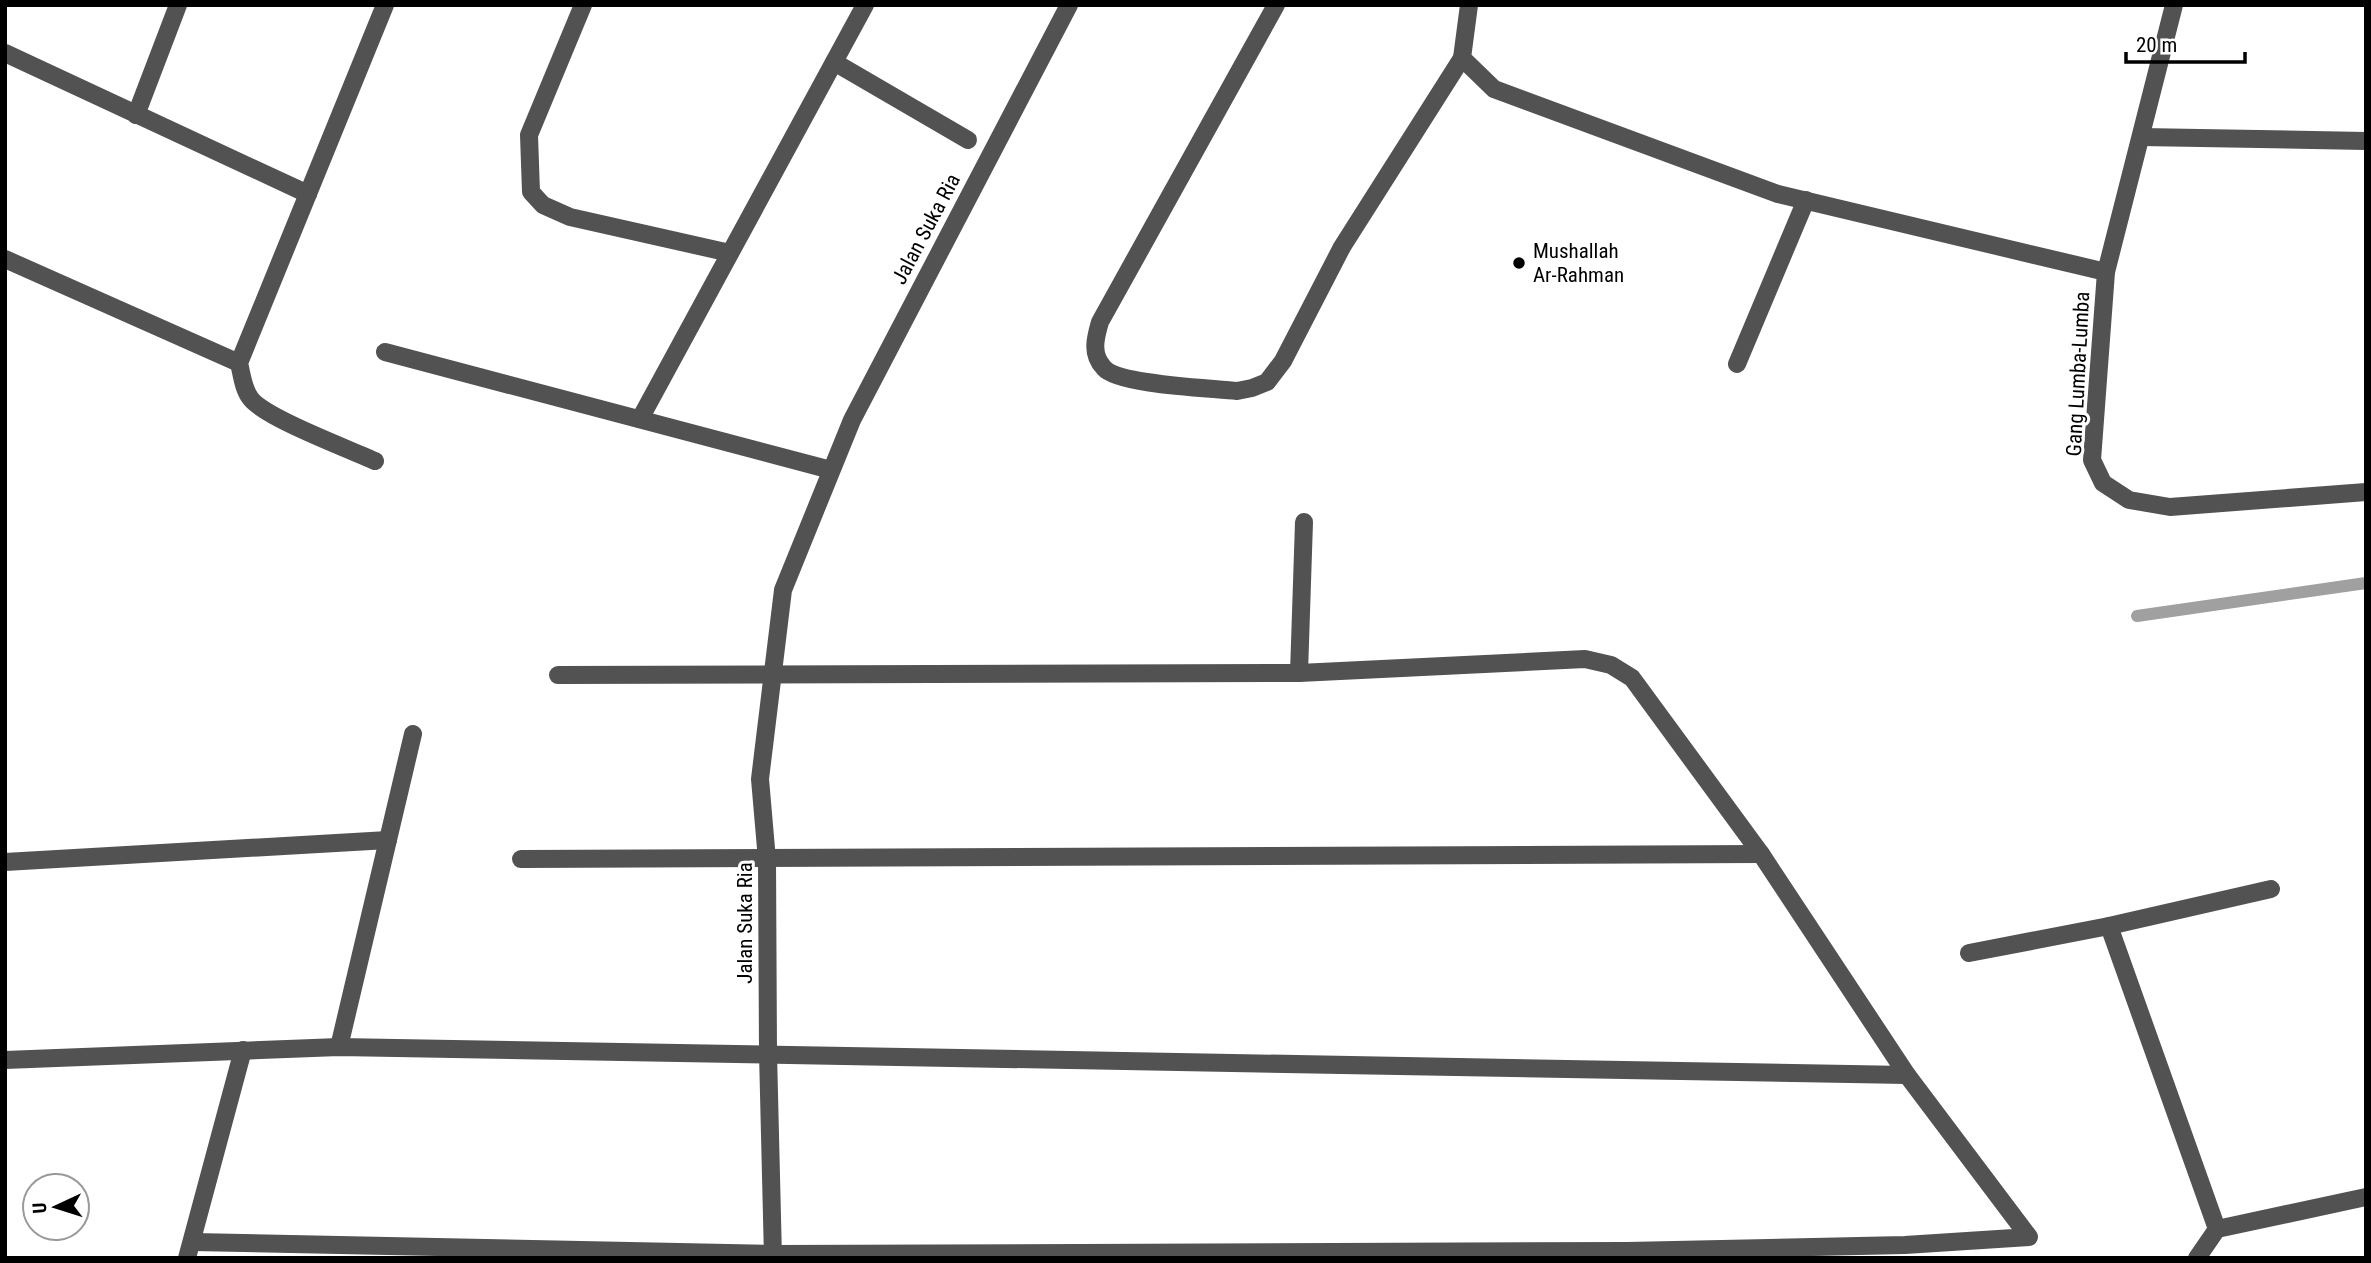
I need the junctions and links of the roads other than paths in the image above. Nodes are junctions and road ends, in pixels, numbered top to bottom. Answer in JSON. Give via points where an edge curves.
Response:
{"nodes":[{"id":1,"x":178,"y":5,"type":"edge"},
{"id":2,"x":385,"y":5,"type":"edge"},
{"id":3,"x":583,"y":5,"type":"edge"},
{"id":4,"x":865,"y":5,"type":"edge"},
{"id":5,"x":1069,"y":5,"type":"edge"},
{"id":6,"x":1276,"y":5,"type":"edge"},
{"id":7,"x":1469,"y":5,"type":"edge"},
{"id":8,"x":2171,"y":6,"type":"edge"},
{"id":9,"x":5,"y":54,"type":"edge"},
{"id":10,"x":1462,"y":58,"type":"junction"},
{"id":11,"x":834,"y":62,"type":"junction"},
{"id":12,"x":136,"y":115,"type":"junction"},
{"id":13,"x":2141,"y":136,"type":"junction"},
{"id":14,"x":968,"y":140,"type":"dead end"},
{"id":15,"x":2366,"y":141,"type":"edge"},
{"id":16,"x":308,"y":194,"type":"junction"},
{"id":17,"x":1806,"y":200,"type":"junction"},
{"id":18,"x":730,"y":253,"type":"junction"},
{"id":19,"x":5,"y":259,"type":"edge"},
{"id":20,"x":2106,"y":272,"type":"junction"},
{"id":21,"x":385,"y":352,"type":"dead end"},
{"id":22,"x":239,"y":363,"type":"junction"},
{"id":23,"x":1737,"y":364,"type":"dead end"},
{"id":24,"x":640,"y":419,"type":"junction"},
{"id":25,"x":375,"y":461,"type":"dead end"},
{"id":26,"x":830,"y":473,"type":"junction"},
{"id":27,"x":2366,"y":492,"type":"edge"},
{"id":28,"x":1304,"y":522,"type":"dead end"},
{"id":29,"x":1299,"y":673,"type":"junction"},
{"id":30,"x":558,"y":675,"type":"dead end"},
{"id":31,"x":772,"y":675,"type":"junction"},
{"id":32,"x":413,"y":734,"type":"dead end"},
{"id":33,"x":388,"y":840,"type":"junction"},
{"id":34,"x":1761,"y":854,"type":"junction"},
{"id":35,"x":521,"y":859,"type":"dead end"},
{"id":36,"x":768,"y":860,"type":"junction"},
{"id":37,"x":5,"y":862,"type":"edge"},
{"id":38,"x":2271,"y":889,"type":"dead end"},
{"id":39,"x":2109,"y":926,"type":"junction"},
{"id":40,"x":1969,"y":953,"type":"dead end"},
{"id":41,"x":340,"y":1047,"type":"junction"},
{"id":42,"x":243,"y":1050,"type":"junction"},
{"id":43,"x":768,"y":1053,"type":"junction"},
{"id":44,"x":5,"y":1060,"type":"edge"},
{"id":45,"x":1907,"y":1075,"type":"junction"},
{"id":46,"x":2366,"y":1197,"type":"edge"},
{"id":47,"x":2217,"y":1230,"type":"junction"},
{"id":48,"x":190,"y":1250,"type":"edge"},
{"id":49,"x":1630,"y":1254,"type":"edge"},
{"id":50,"x":773,"y":1256,"type":"edge"},
{"id":51,"x":2197,"y":1258,"type":"edge"}],
"edges":[{"from":1,"to":12,"type":"street"},
{"from":2,"to":16,"type":"street"},
{"from":3,"to":18,"type":"street","via":[[529,135],[531,192],[543,205],[570,217]]},
{"from":4,"to":11,"type":"street"},
{"from":5,"to":26,"type":"street","name":"Jalan Suka Ria","via":[[852,420]]},
{"from":6,"to":10,"type":"street","via":[[1100,322],[1095,354],[1105,370],[1126,379],[1237,391],[1267,382],[1283,361],[1342,247]]},
{"from":7,"to":10,"type":"street"},
{"from":8,"to":13,"type":"street","name":"Gang Lumba-Lumba"},
{"from":9,"to":12,"type":"street"},
{"from":10,"to":17,"type":"street","via":[[1494,89],[1778,194]]},
{"from":11,"to":14,"type":"street"},
{"from":11,"to":18,"type":"street"},
{"from":12,"to":16,"type":"street"},
{"from":13,"to":15,"type":"street"},
{"from":13,"to":20,"type":"street","name":"Gang Lumba-Lumba"},
{"from":16,"to":22,"type":"street"},
{"from":17,"to":20,"type":"street"},
{"from":17,"to":23,"type":"street"},
{"from":18,"to":24,"type":"street"},
{"from":19,"to":22,"type":"street"},
{"from":20,"to":27,"type":"street","name":"Gang Lumba-Lumba","via":[[2092,460],[2103,484],[2129,500],[2170,507]]},
{"from":21,"to":24,"type":"street"},
{"from":22,"to":25,"type":"street","via":[[253,402]]},
{"from":24,"to":26,"type":"street"},
{"from":26,"to":31,"type":"street","name":"Jalan Suka Ria","via":[[783,590]]},
{"from":28,"to":29,"type":"street"},
{"from":29,"to":31,"type":"street"},
{"from":29,"to":34,"type":"street","via":[[1584,659],[1611,664],[1632,678]]},
{"from":30,"to":31,"type":"street"},
{"from":31,"to":36,"type":"street","name":"Jalan Suka Ria","via":[[760,779]]},
{"from":32,"to":33,"type":"street"},
{"from":33,"to":37,"type":"street"},
{"from":33,"to":41,"type":"street"},
{"from":34,"to":36,"type":"street"},
{"from":34,"to":45,"type":"street"},
{"from":35,"to":36,"type":"street"},
{"from":36,"to":43,"type":"street","name":"Jalan Suka Ria"},
{"from":38,"to":39,"type":"street"},
{"from":39,"to":40,"type":"street"},
{"from":39,"to":47,"type":"street"},
{"from":41,"to":42,"type":"street"},
{"from":41,"to":43,"type":"street"},
{"from":42,"to":44,"type":"street"},
{"from":42,"to":48,"type":"street"},
{"from":43,"to":45,"type":"street"},
{"from":43,"to":50,"type":"street","name":"Jalan Suka Ria"},
{"from":45,"to":49,"type":"street","via":[[2029,1237]]},
{"from":46,"to":47,"type":"street"},
{"from":47,"to":51,"type":"street"},
{"from":48,"to":50,"type":"street"},
{"from":49,"to":50,"type":"street"}]}
